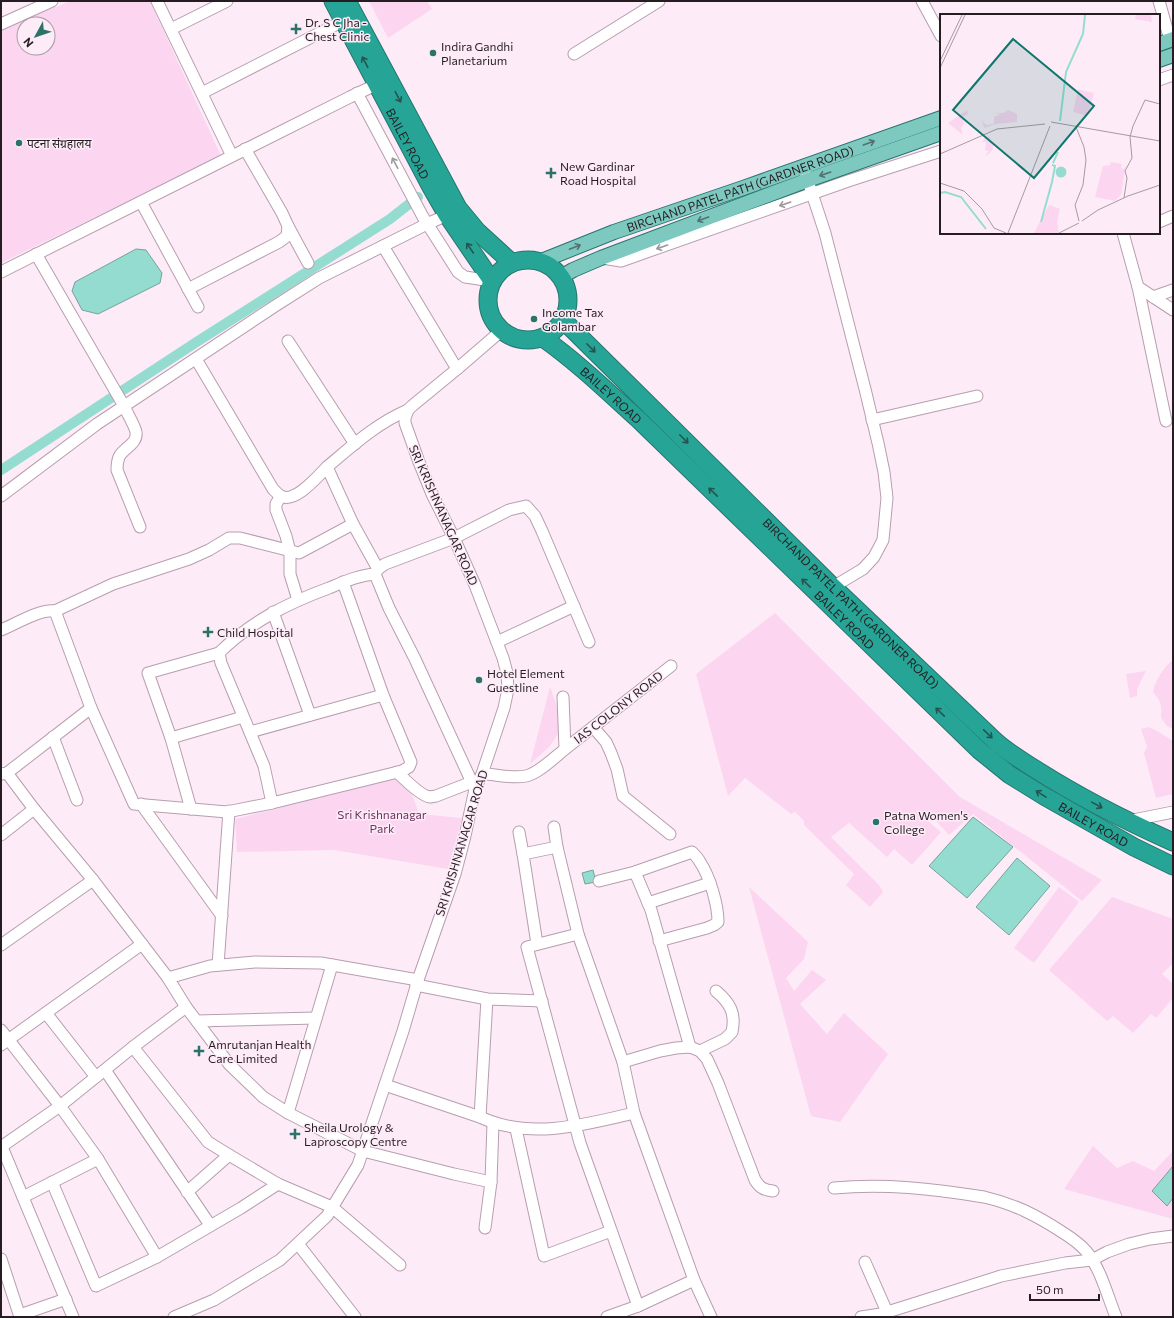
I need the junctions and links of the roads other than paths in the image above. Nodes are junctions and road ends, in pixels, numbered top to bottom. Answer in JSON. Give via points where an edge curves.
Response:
{"nodes":[{"id":1,"x":52,"y":1,"type":"edge"},
{"id":2,"x":157,"y":1,"type":"edge"},
{"id":3,"x":227,"y":1,"type":"edge"},
{"id":4,"x":333,"y":1,"type":"edge"},
{"id":5,"x":347,"y":1,"type":"edge"},
{"id":6,"x":659,"y":1,"type":"edge"},
{"id":7,"x":922,"y":1,"type":"edge"},
{"id":8,"x":1159,"y":1,"type":"edge"},
{"id":9,"x":344,"y":21,"type":"junction"},
{"id":10,"x":1,"y":24,"type":"edge"},
{"id":11,"x":171,"y":29,"type":"junction"},
{"id":12,"x":940,"y":34,"type":"edge"},
{"id":13,"x":1168,"y":41,"type":"edge"},
{"id":14,"x":574,"y":54,"type":"dead end"},
{"id":15,"x":1173,"y":55,"type":"edge"},
{"id":16,"x":1160,"y":60,"type":"edge"},
{"id":17,"x":1173,"y":75,"type":"edge"},
{"id":18,"x":1160,"y":80,"type":"edge"},
{"id":19,"x":382,"y":82,"type":"junction"},
{"id":20,"x":202,"y":93,"type":"junction"},
{"id":21,"x":357,"y":93,"type":"junction"},
{"id":22,"x":940,"y":118,"type":"edge"},
{"id":23,"x":940,"y":133,"type":"edge"},
{"id":24,"x":246,"y":149,"type":"junction"},
{"id":25,"x":940,"y":151,"type":"edge"},
{"id":26,"x":232,"y":156,"type":"junction"},
{"id":27,"x":804,"y":167,"type":"junction"},
{"id":28,"x":808,"y":180,"type":"junction"},
{"id":29,"x":812,"y":194,"type":"junction"},
{"id":30,"x":141,"y":202,"type":"junction"},
{"id":31,"x":447,"y":215,"type":"junction"},
{"id":32,"x":1173,"y":216,"type":"edge"},
{"id":33,"x":425,"y":220,"type":"junction"},
{"id":34,"x":1160,"y":222,"type":"edge"},
{"id":35,"x":288,"y":226,"type":"junction"},
{"id":36,"x":1126,"y":234,"type":"edge"},
{"id":37,"x":383,"y":246,"type":"junction"},
{"id":38,"x":36,"y":254,"type":"junction"},
{"id":39,"x":601,"y":258,"type":"junction"},
{"id":40,"x":539,"y":262,"type":"junction"},
{"id":41,"x":308,"y":263,"type":"dead end"},
{"id":42,"x":512,"y":263,"type":"junction"},
{"id":43,"x":1,"y":272,"type":"edge"},
{"id":44,"x":561,"y":277,"type":"junction"},
{"id":45,"x":492,"y":281,"type":"junction"},
{"id":46,"x":1138,"y":287,"type":"junction"},
{"id":47,"x":188,"y":289,"type":"junction"},
{"id":48,"x":1173,"y":290,"type":"edge"},
{"id":49,"x":1153,"y":297,"type":"junction"},
{"id":50,"x":198,"y":307,"type":"dead end"},
{"id":51,"x":1173,"y":310,"type":"edge"},
{"id":52,"x":563,"y":320,"type":"junction"},
{"id":53,"x":501,"y":330,"type":"junction"},
{"id":54,"x":543,"y":338,"type":"junction"},
{"id":55,"x":288,"y":341,"type":"dead end"},
{"id":56,"x":196,"y":359,"type":"junction"},
{"id":57,"x":457,"y":370,"type":"junction"},
{"id":58,"x":977,"y":396,"type":"dead end"},
{"id":59,"x":122,"y":404,"type":"junction"},
{"id":60,"x":408,"y":410,"type":"junction"},
{"id":61,"x":872,"y":420,"type":"junction"},
{"id":62,"x":1166,"y":421,"type":"dead end"},
{"id":63,"x":355,"y":444,"type":"junction"},
{"id":64,"x":327,"y":467,"type":"junction"},
{"id":65,"x":1,"y":496,"type":"edge"},
{"id":66,"x":281,"y":496,"type":"junction"},
{"id":67,"x":353,"y":524,"type":"junction"},
{"id":68,"x":140,"y":527,"type":"dead end"},
{"id":69,"x":454,"y":538,"type":"junction"},
{"id":70,"x":290,"y":552,"type":"junction"},
{"id":71,"x":376,"y":571,"type":"junction"},
{"id":72,"x":343,"y":582,"type":"junction"},
{"id":73,"x":833,"y":587,"type":"junction"},
{"id":74,"x":298,"y":600,"type":"junction"},
{"id":75,"x":574,"y":606,"type":"junction"},
{"id":76,"x":55,"y":610,"type":"junction"},
{"id":77,"x":273,"y":612,"type":"junction"},
{"id":78,"x":1,"y":630,"type":"edge"},
{"id":79,"x":497,"y":642,"type":"junction"},
{"id":80,"x":589,"y":642,"type":"dead end"},
{"id":81,"x":219,"y":653,"type":"junction"},
{"id":82,"x":672,"y":666,"type":"dead end"},
{"id":83,"x":383,"y":695,"type":"junction"},
{"id":84,"x":563,"y":697,"type":"dead end"},
{"id":85,"x":91,"y":708,"type":"junction"},
{"id":86,"x":310,"y":715,"type":"junction"},
{"id":87,"x":244,"y":717,"type":"junction"},
{"id":88,"x":593,"y":726,"type":"junction"},
{"id":89,"x":250,"y":732,"type":"junction"},
{"id":90,"x":53,"y":737,"type":"junction"},
{"id":91,"x":171,"y":738,"type":"junction"},
{"id":92,"x":565,"y":749,"type":"junction"},
{"id":93,"x":397,"y":772,"type":"junction"},
{"id":94,"x":4,"y":774,"type":"edge"},
{"id":95,"x":482,"y":774,"type":"junction"},
{"id":96,"x":473,"y":785,"type":"junction"},
{"id":97,"x":77,"y":800,"type":"dead end"},
{"id":98,"x":272,"y":803,"type":"junction"},
{"id":99,"x":141,"y":804,"type":"junction"},
{"id":100,"x":34,"y":809,"type":"junction"},
{"id":101,"x":191,"y":809,"type":"junction"},
{"id":102,"x":229,"y":811,"type":"junction"},
{"id":103,"x":1173,"y":812,"type":"edge"},
{"id":104,"x":1127,"y":821,"type":"junction"},
{"id":105,"x":554,"y":827,"type":"dead end"},
{"id":106,"x":518,"y":832,"type":"dead end"},
{"id":107,"x":670,"y":834,"type":"dead end"},
{"id":108,"x":1,"y":835,"type":"edge"},
{"id":109,"x":1173,"y":842,"type":"edge"},
{"id":110,"x":557,"y":847,"type":"junction"},
{"id":111,"x":523,"y":854,"type":"junction"},
{"id":112,"x":1173,"y":866,"type":"edge"},
{"id":113,"x":635,"y":872,"type":"junction"},
{"id":114,"x":93,"y":880,"type":"junction"},
{"id":115,"x":599,"y":881,"type":"dead end"},
{"id":116,"x":710,"y":883,"type":"junction"},
{"id":117,"x":648,"y":903,"type":"junction"},
{"id":118,"x":222,"y":916,"type":"junction"},
{"id":119,"x":578,"y":934,"type":"junction"},
{"id":120,"x":659,"y":941,"type":"junction"},
{"id":121,"x":142,"y":944,"type":"junction"},
{"id":122,"x":537,"y":944,"type":"junction"},
{"id":123,"x":1,"y":945,"type":"edge"},
{"id":124,"x":218,"y":965,"type":"junction"},
{"id":125,"x":332,"y":965,"type":"junction"},
{"id":126,"x":168,"y":978,"type":"junction"},
{"id":127,"x":417,"y":982,"type":"junction"},
{"id":128,"x":716,"y":991,"type":"dead end"},
{"id":129,"x":487,"y":999,"type":"junction"},
{"id":130,"x":542,"y":1001,"type":"junction"},
{"id":131,"x":186,"y":1007,"type":"junction"},
{"id":132,"x":46,"y":1012,"type":"junction"},
{"id":133,"x":316,"y":1018,"type":"junction"},
{"id":134,"x":197,"y":1022,"type":"junction"},
{"id":135,"x":1,"y":1030,"type":"edge"},
{"id":136,"x":5,"y":1042,"type":"edge"},
{"id":137,"x":134,"y":1047,"type":"junction"},
{"id":138,"x":695,"y":1049,"type":"junction"},
{"id":139,"x":623,"y":1062,"type":"junction"},
{"id":140,"x":105,"y":1070,"type":"junction"},
{"id":141,"x":96,"y":1077,"type":"junction"},
{"id":142,"x":385,"y":1085,"type":"junction"},
{"id":143,"x":60,"y":1106,"type":"junction"},
{"id":144,"x":288,"y":1113,"type":"junction"},
{"id":145,"x":634,"y":1113,"type":"junction"},
{"id":146,"x":480,"y":1117,"type":"junction"},
{"id":147,"x":493,"y":1123,"type":"junction"},
{"id":148,"x":576,"y":1125,"type":"junction"},
{"id":149,"x":516,"y":1128,"type":"junction"},
{"id":150,"x":2,"y":1147,"type":"edge"},
{"id":151,"x":363,"y":1151,"type":"junction"},
{"id":152,"x":229,"y":1155,"type":"junction"},
{"id":153,"x":98,"y":1159,"type":"junction"},
{"id":154,"x":52,"y":1182,"type":"junction"},
{"id":155,"x":491,"y":1182,"type":"junction"},
{"id":156,"x":278,"y":1184,"type":"junction"},
{"id":157,"x":834,"y":1188,"type":"dead end"},
{"id":158,"x":773,"y":1191,"type":"dead end"},
{"id":159,"x":187,"y":1192,"type":"junction"},
{"id":160,"x":23,"y":1197,"type":"junction"},
{"id":161,"x":332,"y":1208,"type":"junction"},
{"id":162,"x":210,"y":1226,"type":"junction"},
{"id":163,"x":485,"y":1228,"type":"dead end"},
{"id":164,"x":610,"y":1231,"type":"junction"},
{"id":165,"x":1173,"y":1236,"type":"edge"},
{"id":166,"x":298,"y":1244,"type":"junction"},
{"id":167,"x":157,"y":1257,"type":"junction"},
{"id":168,"x":1,"y":1259,"type":"edge"},
{"id":169,"x":1092,"y":1260,"type":"junction"},
{"id":170,"x":865,"y":1262,"type":"dead end"},
{"id":171,"x":400,"y":1265,"type":"dead end"},
{"id":172,"x":694,"y":1280,"type":"junction"},
{"id":173,"x":66,"y":1299,"type":"junction"},
{"id":174,"x":638,"y":1306,"type":"junction"},
{"id":175,"x":887,"y":1312,"type":"junction"},
{"id":176,"x":349,"y":1315,"type":"edge"},
{"id":177,"x":621,"y":1315,"type":"edge"},
{"id":178,"x":20,"y":1316,"type":"edge"},
{"id":179,"x":73,"y":1317,"type":"edge"},
{"id":180,"x":174,"y":1317,"type":"edge"},
{"id":181,"x":607,"y":1317,"type":"edge"},
{"id":182,"x":711,"y":1317,"type":"edge"},
{"id":183,"x":861,"y":1317,"type":"edge"},
{"id":184,"x":1116,"y":1317,"type":"edge"}],
"edges":[{"from":1,"to":10,"type":"street"},
{"from":2,"to":11,"type":"street"},
{"from":3,"to":11,"type":"street"},
{"from":4,"to":9,"type":"highway","name":"BAILEY ROAD"},
{"from":5,"to":19,"type":"highway","name":"BAILEY ROAD"},
{"from":6,"to":14,"type":"street"},
{"from":7,"to":12,"type":"street"},
{"from":8,"to":13,"type":"street"},
{"from":19,"to":9,"type":"highway","name":"BAILEY ROAD","one_way":true},
{"from":9,"to":20,"type":"street"},
{"from":11,"to":20,"type":"street"},
{"from":15,"to":16,"type":"main road"},
{"from":17,"to":18,"type":"street"},
{"from":19,"to":21,"type":"street"},
{"from":19,"to":31,"type":"highway","name":"BAILEY ROAD"},
{"from":19,"to":42,"type":"highway","name":"BAILEY ROAD","one_way":true,"via":[[458,208],[476,231]]},
{"from":20,"to":26,"type":"street"},
{"from":21,"to":24,"type":"street"},
{"from":33,"to":21,"type":"street","one_way":true},
{"from":27,"to":22,"type":"main road","name":"BIRCHAND PATEL PATH (GARDNER ROAD)","one_way":true},
{"from":23,"to":28,"type":"main road","name":"BIRCHAND PATEL PATH (GARDNER ROAD)","one_way":true},
{"from":24,"to":26,"type":"street"},
{"from":24,"to":35,"type":"street"},
{"from":25,"to":29,"type":"street"},
{"from":26,"to":30,"type":"street"},
{"from":27,"to":28,"type":"street"},
{"from":40,"to":27,"type":"main road","name":"BIRCHAND PATEL PATH (GARDNER ROAD)","one_way":true,"via":[[614,232]]},
{"from":28,"to":29,"type":"street"},
{"from":28,"to":39,"type":"main road","name":"BIRCHAND PATEL PATH (GARDNER ROAD)","one_way":true},
{"from":29,"to":39,"type":"street","one_way":true,"via":[[621,261]]},
{"from":29,"to":61,"type":"street","via":[[825,233]]},
{"from":30,"to":38,"type":"street"},
{"from":30,"to":47,"type":"street"},
{"from":31,"to":33,"type":"street"},
{"from":45,"to":31,"type":"highway","name":"BAILEY ROAD","one_way":true},
{"from":32,"to":34,"type":"street"},
{"from":33,"to":37,"type":"street"},
{"from":33,"to":45,"type":"street","via":[[458,272],[465,277]]},
{"from":35,"to":41,"type":"street"},
{"from":35,"to":47,"type":"street","via":[[286,236],[279,242]]},
{"from":36,"to":46,"type":"street"},
{"from":37,"to":56,"type":"street","via":[[319,278]]},
{"from":37,"to":57,"type":"street"},
{"from":38,"to":43,"type":"street"},
{"from":38,"to":59,"type":"street"},
{"from":39,"to":44,"type":"main road","name":"BIRCHAND PATEL PATH (GARDNER ROAD)"},
{"from":40,"to":42,"type":"highway","via":[[521,260]]},
{"from":40,"to":44,"type":"highway","via":[[555,270]]},
{"from":42,"to":45,"type":"highway","via":[[497,273]]},
{"from":44,"to":52,"type":"highway","via":[[568,303]]},
{"from":45,"to":53,"type":"highway","via":[[487,298],[488,307],[490,316]]},
{"from":46,"to":49,"type":"street"},
{"from":46,"to":62,"type":"street"},
{"from":47,"to":50,"type":"street"},
{"from":48,"to":49,"type":"street"},
{"from":49,"to":51,"type":"street"},
{"from":52,"to":54,"type":"highway","via":[[558,328]]},
{"from":52,"to":73,"type":"highway","name":"BIRCHAND PATEL PATH (GARDNER ROAD)","one_way":true},
{"from":53,"to":54,"type":"highway","via":[[516,339],[534,341]]},
{"from":53,"to":57,"type":"street"},
{"from":112,"to":54,"type":"highway","name":"BAILEY ROAD","one_way":true,"via":[[1044,796],[1010,775],[978,750],[638,419],[564,352]]},
{"from":55,"to":63,"type":"street"},
{"from":56,"to":59,"type":"street"},
{"from":56,"to":66,"type":"street","via":[[273,489]]},
{"from":57,"to":60,"type":"street"},
{"from":58,"to":61,"type":"street"},
{"from":59,"to":65,"type":"street"},
{"from":59,"to":68,"type":"street","via":[[137,435],[119,456],[117,470]]},
{"from":60,"to":63,"type":"street"},
{"from":60,"to":69,"type":"street","name":"SRI KRISHNANAGAR ROAD","via":[[405,418],[418,462]]},
{"from":61,"to":73,"type":"street","via":[[887,498],[883,540],[874,557],[863,569]]},
{"from":63,"to":64,"type":"street"},
{"from":64,"to":66,"type":"street","via":[[298,494],[290,497]]},
{"from":64,"to":67,"type":"street"},
{"from":66,"to":70,"type":"street","via":[[276,504],[276,510]]},
{"from":67,"to":70,"type":"street","via":[[303,552]]},
{"from":67,"to":71,"type":"street"},
{"from":69,"to":71,"type":"street","via":[[385,564]]},
{"from":69,"to":75,"type":"street","via":[[509,510],[526,506],[535,516]]},
{"from":69,"to":79,"type":"street","name":"SRI KRISHNANAGAR ROAD"},
{"from":70,"to":74,"type":"street","via":[[290,574]]},
{"from":70,"to":76,"type":"street","via":[[240,538],[229,538],[189,559],[113,584]]},
{"from":71,"to":72,"type":"street"},
{"from":71,"to":96,"type":"street","via":[[389,608],[416,659]]},
{"from":72,"to":74,"type":"street"},
{"from":72,"to":83,"type":"street"},
{"from":73,"to":104,"type":"highway","name":"BIRCHAND PATEL PATH (GARDNER ROAD)","one_way":true,"via":[[1003,748],[1055,782]]},
{"from":74,"to":77,"type":"street"},
{"from":75,"to":79,"type":"street"},
{"from":75,"to":80,"type":"street"},
{"from":76,"to":78,"type":"street","via":[[40,613]]},
{"from":76,"to":85,"type":"street"},
{"from":77,"to":81,"type":"street","via":[[248,628]]},
{"from":77,"to":86,"type":"street"},
{"from":79,"to":95,"type":"street","name":"SRI KRISHNANAGAR ROAD","via":[[507,673],[508,689]]},
{"from":81,"to":87,"type":"street"},
{"from":81,"to":91,"type":"street","via":[[148,673]]},
{"from":82,"to":88,"type":"street","name":"IAS COLONY ROAD"},
{"from":83,"to":86,"type":"street"},
{"from":83,"to":93,"type":"street","via":[[411,762],[409,767]]},
{"from":84,"to":92,"type":"street","name":"IAS COLONY ROAD"},
{"from":85,"to":90,"type":"street"},
{"from":85,"to":99,"type":"street","via":[[134,804]]},
{"from":86,"to":89,"type":"street"},
{"from":87,"to":89,"type":"street"},
{"from":87,"to":91,"type":"street"},
{"from":88,"to":92,"type":"street","name":"IAS COLONY ROAD"},
{"from":88,"to":107,"type":"street","via":[[611,753],[623,796]]},
{"from":89,"to":98,"type":"street","via":[[264,766]]},
{"from":90,"to":94,"type":"street"},
{"from":90,"to":97,"type":"street"},
{"from":91,"to":101,"type":"street"},
{"from":92,"to":95,"type":"street","name":"IAS COLONY ROAD","via":[[527,776]]},
{"from":93,"to":96,"type":"street","via":[[424,796],[436,796]]},
{"from":93,"to":98,"type":"street"},
{"from":94,"to":100,"type":"street"},
{"from":95,"to":96,"type":"street","name":"SRI KRISHNANAGAR ROAD"},
{"from":96,"to":127,"type":"street","name":"SRI KRISHNANAGAR ROAD","via":[[465,836],[455,874]]},
{"from":98,"to":102,"type":"street"},
{"from":99,"to":101,"type":"street"},
{"from":99,"to":118,"type":"street"},
{"from":100,"to":108,"type":"street"},
{"from":100,"to":114,"type":"street"},
{"from":101,"to":102,"type":"street"},
{"from":102,"to":118,"type":"street"},
{"from":103,"to":104,"type":"street"},
{"from":104,"to":109,"type":"highway","name":"BIRCHAND PATEL PATH (GARDNER ROAD)"},
{"from":105,"to":110,"type":"street"},
{"from":106,"to":111,"type":"street"},
{"from":110,"to":111,"type":"street"},
{"from":110,"to":119,"type":"street"},
{"from":111,"to":122,"type":"street"},
{"from":113,"to":115,"type":"street"},
{"from":113,"to":116,"type":"street","via":[[692,852]]},
{"from":113,"to":117,"type":"street"},
{"from":114,"to":121,"type":"street"},
{"from":114,"to":123,"type":"street"},
{"from":116,"to":117,"type":"street"},
{"from":116,"to":120,"type":"street","via":[[718,922],[707,928]]},
{"from":117,"to":120,"type":"street"},
{"from":118,"to":124,"type":"street"},
{"from":119,"to":122,"type":"street"},
{"from":119,"to":139,"type":"street"},
{"from":120,"to":138,"type":"street"},
{"from":121,"to":126,"type":"street"},
{"from":121,"to":132,"type":"street"},
{"from":122,"to":130,"type":"street","via":[[527,947]]},
{"from":124,"to":125,"type":"street","via":[[255,962]]},
{"from":124,"to":126,"type":"street"},
{"from":125,"to":127,"type":"street"},
{"from":125,"to":133,"type":"street"},
{"from":126,"to":131,"type":"street"},
{"from":127,"to":129,"type":"street"},
{"from":127,"to":142,"type":"street","name":"SRI KRISHNANAGAR ROAD"},
{"from":128,"to":138,"type":"street","via":[[731,1009],[732,1032],[725,1039]]},
{"from":129,"to":130,"type":"street"},
{"from":129,"to":146,"type":"street"},
{"from":130,"to":148,"type":"street"},
{"from":131,"to":134,"type":"street"},
{"from":131,"to":137,"type":"street"},
{"from":132,"to":136,"type":"street"},
{"from":132,"to":141,"type":"street"},
{"from":133,"to":134,"type":"street"},
{"from":133,"to":144,"type":"street"},
{"from":134,"to":144,"type":"street","via":[[229,1064],[263,1097]]},
{"from":135,"to":136,"type":"street"},
{"from":136,"to":143,"type":"street"},
{"from":137,"to":140,"type":"street"},
{"from":137,"to":152,"type":"street","via":[[208,1142]]},
{"from":138,"to":139,"type":"street","via":[[660,1051]]},
{"from":138,"to":158,"type":"street","via":[[707,1059],[718,1083],[755,1180],[764,1190]]},
{"from":139,"to":145,"type":"street"},
{"from":140,"to":141,"type":"street"},
{"from":140,"to":159,"type":"street"},
{"from":141,"to":143,"type":"street"},
{"from":142,"to":146,"type":"street"},
{"from":142,"to":151,"type":"street","name":"SRI KRISHNANAGAR ROAD"},
{"from":143,"to":150,"type":"street"},
{"from":143,"to":153,"type":"street"},
{"from":144,"to":151,"type":"street"},
{"from":145,"to":148,"type":"street"},
{"from":145,"to":172,"type":"street"},
{"from":146,"to":147,"type":"street"},
{"from":147,"to":149,"type":"street"},
{"from":147,"to":155,"type":"street"},
{"from":148,"to":149,"type":"street","via":[[548,1129]]},
{"from":148,"to":164,"type":"street"},
{"from":149,"to":164,"type":"street","via":[[544,1256]]},
{"from":150,"to":160,"type":"street"},
{"from":151,"to":155,"type":"street"},
{"from":151,"to":161,"type":"street","name":"SRI KRISHNANAGAR ROAD","via":[[358,1165]]},
{"from":152,"to":156,"type":"street"},
{"from":152,"to":159,"type":"street"},
{"from":153,"to":154,"type":"street"},
{"from":153,"to":167,"type":"street"},
{"from":154,"to":160,"type":"street"},
{"from":154,"to":167,"type":"street","via":[[96,1286]]},
{"from":155,"to":163,"type":"street"},
{"from":156,"to":161,"type":"street"},
{"from":156,"to":162,"type":"street"},
{"from":157,"to":169,"type":"street","via":[[860,1185],[900,1186],[996,1200],[1048,1223],[1075,1241]]},
{"from":159,"to":162,"type":"street"},
{"from":160,"to":173,"type":"street"},
{"from":161,"to":166,"type":"street","name":"SRI KRISHNANAGAR ROAD"},
{"from":161,"to":171,"type":"street"},
{"from":162,"to":167,"type":"street"},
{"from":164,"to":174,"type":"street"},
{"from":165,"to":169,"type":"street","via":[[1129,1244]]},
{"from":166,"to":176,"type":"street"},
{"from":166,"to":180,"type":"street","name":"SRI KRISHNANAGAR ROAD","via":[[280,1260],[214,1300]]},
{"from":168,"to":178,"type":"street"},
{"from":169,"to":175,"type":"street","via":[[1001,1276]]},
{"from":169,"to":184,"type":"street"},
{"from":170,"to":175,"type":"street"},
{"from":172,"to":174,"type":"street"},
{"from":172,"to":182,"type":"street"},
{"from":173,"to":178,"type":"street"},
{"from":173,"to":179,"type":"street"},
{"from":174,"to":177,"type":"street"},
{"from":175,"to":183,"type":"street"},
{"from":177,"to":181,"type":"street"}]}
